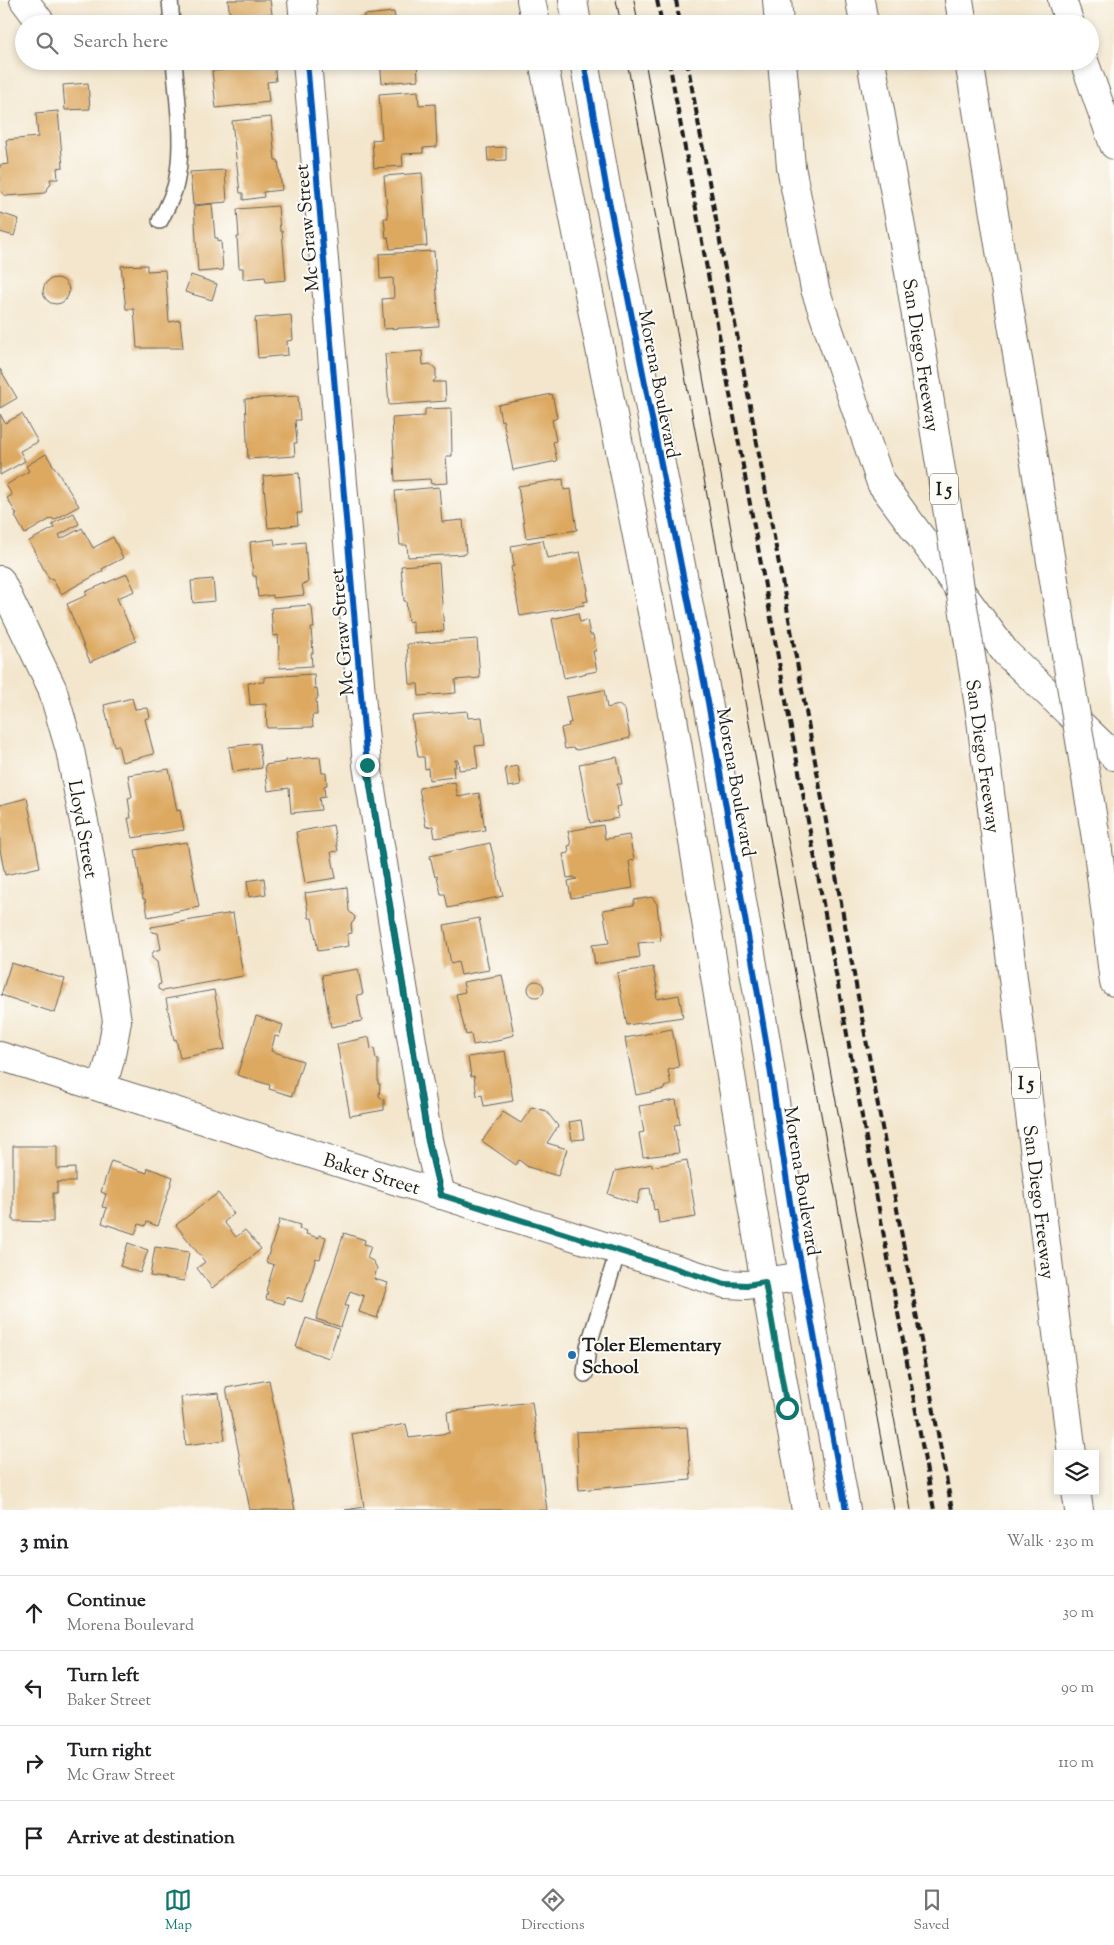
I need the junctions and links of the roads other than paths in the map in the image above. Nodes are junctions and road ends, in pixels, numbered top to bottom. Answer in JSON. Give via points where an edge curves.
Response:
{"nodes":[{"id":1,"x":24,"y":0,"type":"edge"},
{"id":2,"x":170,"y":0,"type":"edge"},
{"id":3,"x":302,"y":0,"type":"edge"},
{"id":4,"x":531,"y":0,"type":"edge"},
{"id":5,"x":573,"y":0,"type":"edge"},
{"id":6,"x":778,"y":0,"type":"edge"},
{"id":7,"x":860,"y":0,"type":"edge"},
{"id":8,"x":959,"y":0,"type":"edge"},
{"id":9,"x":1062,"y":0,"type":"edge"},
{"id":10,"x":35,"y":15,"type":"edge"},
{"id":11,"x":171,"y":15,"type":"edge"},
{"id":12,"x":303,"y":15,"type":"edge"},
{"id":13,"x":534,"y":15,"type":"edge"},
{"id":14,"x":576,"y":15,"type":"edge"},
{"id":15,"x":779,"y":15,"type":"edge"},
{"id":16,"x":862,"y":15,"type":"edge"},
{"id":17,"x":962,"y":15,"type":"edge"},
{"id":18,"x":1067,"y":15,"type":"edge"},
{"id":19,"x":175,"y":70,"type":"edge"},
{"id":20,"x":308,"y":70,"type":"edge"},
{"id":21,"x":545,"y":70,"type":"edge"},
{"id":22,"x":586,"y":70,"type":"edge"},
{"id":23,"x":783,"y":70,"type":"edge"},
{"id":24,"x":873,"y":70,"type":"edge"},
{"id":25,"x":970,"y":70,"type":"edge"},
{"id":26,"x":1087,"y":70,"type":"edge"},
{"id":27,"x":1114,"y":145,"type":"edge"},
{"id":28,"x":160,"y":221,"type":"dead end"},
{"id":29,"x":0,"y":580,"type":"edge"},
{"id":30,"x":1114,"y":756,"type":"edge"},
{"id":31,"x":1114,"y":982,"type":"edge"},
{"id":32,"x":0,"y":1056,"type":"edge"},
{"id":33,"x":102,"y":1088,"type":"junction"},
{"id":34,"x":441,"y":1195,"type":"junction"},
{"id":35,"x":618,"y":1251,"type":"junction"},
{"id":36,"x":804,"y":1276,"type":"junction"},
{"id":37,"x":765,"y":1282,"type":"junction"},
{"id":38,"x":585,"y":1374,"type":"dead end"},
{"id":39,"x":1072,"y":1450,"type":"edge"},
{"id":40,"x":1076,"y":1495,"type":"edge"},
{"id":41,"x":806,"y":1510,"type":"edge"},
{"id":42,"x":846,"y":1510,"type":"edge"},
{"id":43,"x":1078,"y":1510,"type":"edge"}],
"edges":[{"from":1,"to":10,"type":"main road"},
{"from":2,"to":11,"type":"lane"},
{"from":3,"to":12,"type":"main road"},
{"from":4,"to":13,"type":"main road"},
{"from":5,"to":14,"type":"main road"},
{"from":6,"to":15,"type":"main road"},
{"from":7,"to":16,"type":"main road"},
{"from":8,"to":17,"type":"main road"},
{"from":9,"to":18,"type":"main road"},
{"from":19,"to":28,"type":"lane","via":[[179,135],[177,178]]},
{"from":20,"to":34,"type":"main road","name":"Mc Graw Street","via":[[367,765],[428,1140]]},
{"from":21,"to":37,"type":"main road","via":[[673,718]]},
{"from":22,"to":36,"type":"main road","name":"Morena Boulevard","via":[[708,702]]},
{"from":23,"to":30,"type":"main road","via":[[791,167],[815,289],[881,483],[1006,653]]},
{"from":24,"to":39,"type":"main road","name":"San Diego Freeway","number":"I 5","bridge":true,"via":[[908,266],[980,712]]},
{"from":25,"to":31,"type":"main road","bridge":true,"via":[[1098,851]]},
{"from":26,"to":27,"type":"main road"},
{"from":29,"to":33,"type":"main road","name":"Lloyd Street","via":[[52,688],[70,750],[117,1021]]},
{"from":32,"to":33,"type":"main road","name":"Baker Street"},
{"from":33,"to":34,"type":"main road","name":"Baker Street"},
{"from":34,"to":35,"type":"main road","name":"Baker Street"},
{"from":35,"to":37,"type":"main road","name":"Baker Street","via":[[725,1284]]},
{"from":35,"to":38,"type":"lane","via":[[588,1347]]},
{"from":36,"to":37,"type":"main road","name":"Baker Street"},
{"from":36,"to":42,"type":"main road","name":"Morena Boulevard"},
{"from":37,"to":41,"type":"main road"},
{"from":40,"to":43,"type":"main road"}]}
